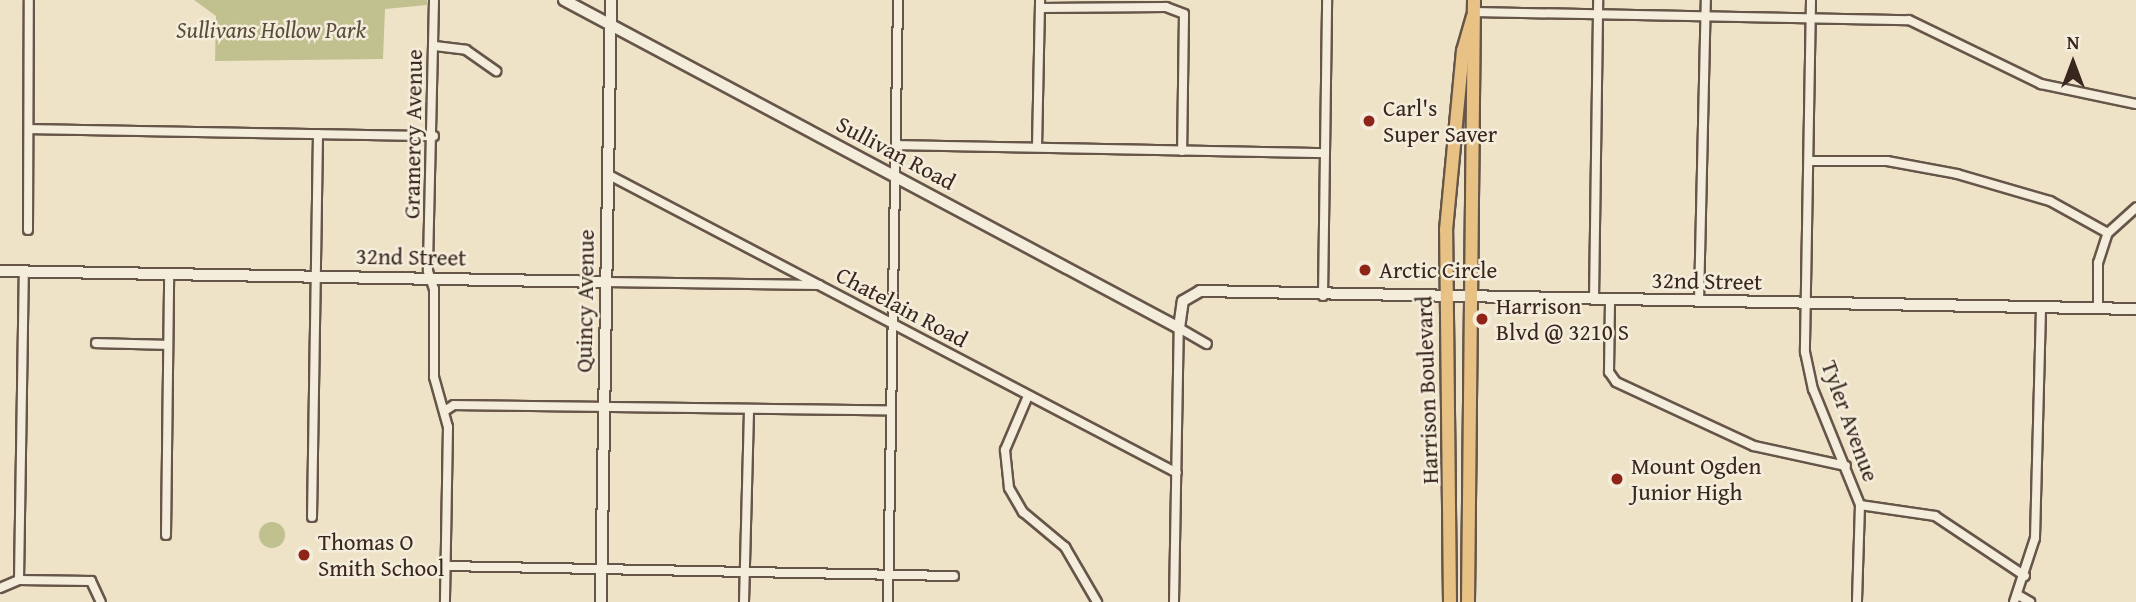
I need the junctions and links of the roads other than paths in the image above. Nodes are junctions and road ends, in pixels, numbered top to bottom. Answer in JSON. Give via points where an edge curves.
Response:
{"nodes":[{"id":1,"x":29,"y":0,"type":"edge"},
{"id":2,"x":434,"y":0,"type":"edge"},
{"id":3,"x":564,"y":0,"type":"edge"},
{"id":4,"x":611,"y":0,"type":"edge"},
{"id":5,"x":898,"y":0,"type":"edge"},
{"id":6,"x":1326,"y":0,"type":"edge"},
{"id":7,"x":1598,"y":0,"type":"edge"},
{"id":8,"x":1706,"y":0,"type":"edge"},
{"id":9,"x":1811,"y":0,"type":"edge"},
{"id":10,"x":1040,"y":4,"type":"edge"},
{"id":11,"x":1474,"y":6,"type":"edge"},
{"id":12,"x":1598,"y":14,"type":"junction"},
{"id":13,"x":1706,"y":15,"type":"junction"},
{"id":14,"x":1811,"y":17,"type":"junction"},
{"id":15,"x":610,"y":25,"type":"junction"},
{"id":16,"x":435,"y":46,"type":"junction"},
{"id":17,"x":496,"y":71,"type":"dead end"},
{"id":18,"x":2136,"y":104,"type":"edge"},
{"id":19,"x":29,"y":129,"type":"junction"},
{"id":20,"x":318,"y":134,"type":"junction"},
{"id":21,"x":433,"y":136,"type":"junction"},
{"id":22,"x":896,"y":145,"type":"junction"},
{"id":23,"x":1037,"y":147,"type":"junction"},
{"id":24,"x":1182,"y":151,"type":"junction"},
{"id":25,"x":1325,"y":153,"type":"junction"},
{"id":26,"x":1809,"y":161,"type":"junction"},
{"id":27,"x":609,"y":175,"type":"junction"},
{"id":28,"x":895,"y":176,"type":"junction"},
{"id":29,"x":2136,"y":208,"type":"edge"},
{"id":30,"x":28,"y":230,"type":"dead end"},
{"id":31,"x":2108,"y":233,"type":"junction"},
{"id":32,"x":0,"y":271,"type":"edge"},
{"id":33,"x":24,"y":272,"type":"junction"},
{"id":34,"x":169,"y":274,"type":"junction"},
{"id":35,"x":316,"y":277,"type":"junction"},
{"id":36,"x":431,"y":279,"type":"junction"},
{"id":37,"x":605,"y":282,"type":"junction"},
{"id":38,"x":821,"y":285,"type":"junction"},
{"id":39,"x":1323,"y":296,"type":"junction"},
{"id":40,"x":1444,"y":298,"type":"junction"},
{"id":41,"x":1474,"y":298,"type":"junction"},
{"id":42,"x":1594,"y":300,"type":"junction"},
{"id":43,"x":1610,"y":301,"type":"junction"},
{"id":44,"x":1699,"y":302,"type":"junction"},
{"id":45,"x":1807,"y":304,"type":"junction"},
{"id":46,"x":2098,"y":308,"type":"junction"},
{"id":47,"x":2041,"y":309,"type":"junction"},
{"id":48,"x":2136,"y":309,"type":"edge"},
{"id":49,"x":892,"y":325,"type":"junction"},
{"id":50,"x":1179,"y":328,"type":"junction"},
{"id":51,"x":96,"y":343,"type":"dead end"},
{"id":52,"x":1207,"y":344,"type":"dead end"},
{"id":53,"x":168,"y":345,"type":"junction"},
{"id":54,"x":1028,"y":396,"type":"junction"},
{"id":55,"x":604,"y":409,"type":"junction"},
{"id":56,"x":446,"y":410,"type":"junction"},
{"id":57,"x":891,"y":410,"type":"junction"},
{"id":58,"x":749,"y":412,"type":"junction"},
{"id":59,"x":1846,"y":466,"type":"junction"},
{"id":60,"x":1177,"y":473,"type":"junction"},
{"id":61,"x":1860,"y":505,"type":"junction"},
{"id":62,"x":312,"y":517,"type":"dead end"},
{"id":63,"x":166,"y":535,"type":"dead end"},
{"id":64,"x":445,"y":566,"type":"junction"},
{"id":65,"x":601,"y":570,"type":"junction"},
{"id":66,"x":744,"y":572,"type":"junction"},
{"id":67,"x":888,"y":574,"type":"junction"},
{"id":68,"x":954,"y":576,"type":"dead end"},
{"id":69,"x":2025,"y":576,"type":"junction"},
{"id":70,"x":19,"y":580,"type":"junction"},
{"id":71,"x":0,"y":588,"type":"edge"},
{"id":72,"x":2016,"y":598,"type":"edge"},
{"id":73,"x":101,"y":602,"type":"edge"},
{"id":74,"x":445,"y":602,"type":"edge"},
{"id":75,"x":601,"y":602,"type":"edge"},
{"id":76,"x":744,"y":602,"type":"edge"},
{"id":77,"x":888,"y":602,"type":"edge"},
{"id":78,"x":1097,"y":602,"type":"edge"},
{"id":79,"x":1174,"y":602,"type":"edge"},
{"id":80,"x":1450,"y":602,"type":"edge"},
{"id":81,"x":1468,"y":602,"type":"edge"},
{"id":82,"x":1857,"y":602,"type":"edge"},
{"id":83,"x":2030,"y":602,"type":"edge"}],
"edges":[{"from":1,"to":19,"type":"street"},
{"from":2,"to":16,"type":"street","name":"Gramercy Avenue"},
{"from":3,"to":15,"type":"street","name":"Sullivan Road"},
{"from":4,"to":15,"type":"street","name":"Quincy Avenue"},
{"from":5,"to":22,"type":"street"},
{"from":6,"to":25,"type":"street"},
{"from":7,"to":12,"type":"street"},
{"from":8,"to":13,"type":"street"},
{"from":9,"to":14,"type":"street","name":"Tyler Avenue"},
{"from":10,"to":23,"type":"street"},
{"from":10,"to":24,"type":"street","via":[[1166,8],[1184,14]]},
{"from":11,"to":12,"type":"street"},
{"from":11,"to":40,"type":"main road","name":"Harrison Boulevard","via":[[1463,51]]},
{"from":11,"to":41,"type":"main road","name":"Harrison Boulevard"},
{"from":12,"to":13,"type":"street"},
{"from":12,"to":42,"type":"street"},
{"from":13,"to":14,"type":"street"},
{"from":13,"to":44,"type":"street"},
{"from":14,"to":18,"type":"street","via":[[1909,20],[2041,84]]},
{"from":14,"to":26,"type":"street","name":"Tyler Avenue"},
{"from":15,"to":27,"type":"street","name":"Quincy Avenue"},
{"from":15,"to":28,"type":"street","name":"Sullivan Road"},
{"from":16,"to":17,"type":"street","via":[[467,50]]},
{"from":16,"to":21,"type":"street","name":"Gramercy Avenue"},
{"from":19,"to":20,"type":"street"},
{"from":19,"to":30,"type":"street"},
{"from":20,"to":21,"type":"street"},
{"from":20,"to":35,"type":"street"},
{"from":21,"to":36,"type":"street","name":"Gramercy Avenue"},
{"from":22,"to":23,"type":"street"},
{"from":22,"to":28,"type":"street"},
{"from":23,"to":24,"type":"street"},
{"from":24,"to":25,"type":"street"},
{"from":25,"to":39,"type":"street"},
{"from":26,"to":31,"type":"street","via":[[1887,161],[1957,174],[2050,201]]},
{"from":26,"to":45,"type":"street","name":"Tyler Avenue"},
{"from":27,"to":37,"type":"street","name":"Quincy Avenue"},
{"from":27,"to":38,"type":"street","name":"Chatelain Road"},
{"from":28,"to":49,"type":"street"},
{"from":28,"to":50,"type":"street","name":"Sullivan Road"},
{"from":29,"to":31,"type":"street"},
{"from":31,"to":46,"type":"street","via":[[2098,263]]},
{"from":32,"to":33,"type":"street","name":"32nd Street"},
{"from":33,"to":34,"type":"street","name":"32nd Street"},
{"from":33,"to":70,"type":"street"},
{"from":34,"to":35,"type":"street","name":"32nd Street"},
{"from":34,"to":53,"type":"street"},
{"from":35,"to":36,"type":"street","name":"32nd Street"},
{"from":35,"to":62,"type":"street"},
{"from":36,"to":37,"type":"street","name":"32nd Street"},
{"from":36,"to":56,"type":"street","name":"Gramercy Avenue","via":[[434,377]]},
{"from":37,"to":38,"type":"street","name":"32nd Street"},
{"from":37,"to":55,"type":"street","name":"Quincy Avenue"},
{"from":38,"to":49,"type":"street","name":"Chatelain Road"},
{"from":39,"to":40,"type":"street","name":"32nd Street"},
{"from":39,"to":50,"type":"street","name":"32nd Street","via":[[1193,292],[1183,302]]},
{"from":40,"to":41,"type":"street","name":"32nd Street"},
{"from":40,"to":80,"type":"main road","name":"Harrison Boulevard"},
{"from":41,"to":42,"type":"street","name":"32nd Street"},
{"from":41,"to":81,"type":"main road","name":"Harrison Boulevard"},
{"from":42,"to":43,"type":"street","name":"32nd Street"},
{"from":43,"to":44,"type":"street","name":"32nd Street"},
{"from":43,"to":59,"type":"street","via":[[1609,372],[1616,382],[1754,446]]},
{"from":44,"to":45,"type":"street","name":"32nd Street"},
{"from":45,"to":47,"type":"street","name":"32nd Street"},
{"from":45,"to":59,"type":"street","name":"Tyler Avenue","via":[[1805,352],[1813,389]]},
{"from":46,"to":47,"type":"street","name":"32nd Street"},
{"from":46,"to":48,"type":"street","name":"32nd Street"},
{"from":47,"to":69,"type":"street","via":[[2035,538]]},
{"from":49,"to":54,"type":"street","name":"Chatelain Road"},
{"from":49,"to":57,"type":"street"},
{"from":50,"to":52,"type":"street","name":"Sullivan Road"},
{"from":50,"to":60,"type":"street"},
{"from":51,"to":53,"type":"street"},
{"from":53,"to":63,"type":"street"},
{"from":54,"to":60,"type":"street","name":"Chatelain Road"},
{"from":54,"to":78,"type":"street","via":[[1004,450],[1009,488],[1023,512],[1065,547]]},
{"from":55,"to":56,"type":"street","via":[[454,405]]},
{"from":55,"to":58,"type":"street"},
{"from":55,"to":65,"type":"street","name":"Quincy Avenue"},
{"from":56,"to":64,"type":"street","name":"Gramercy Avenue"},
{"from":57,"to":58,"type":"street"},
{"from":57,"to":67,"type":"street"},
{"from":58,"to":66,"type":"street"},
{"from":59,"to":61,"type":"street","name":"Tyler Avenue"},
{"from":60,"to":79,"type":"street"},
{"from":61,"to":69,"type":"street","via":[[1935,516]]},
{"from":61,"to":82,"type":"street","name":"Tyler Avenue"},
{"from":64,"to":65,"type":"street"},
{"from":64,"to":74,"type":"street","name":"Gramercy Avenue"},
{"from":65,"to":66,"type":"street"},
{"from":65,"to":75,"type":"street","name":"Quincy Avenue"},
{"from":66,"to":67,"type":"street"},
{"from":66,"to":76,"type":"street"},
{"from":67,"to":68,"type":"street"},
{"from":67,"to":77,"type":"street"},
{"from":69,"to":72,"type":"street"},
{"from":70,"to":71,"type":"street"},
{"from":70,"to":73,"type":"street","via":[[91,581]]},
{"from":72,"to":83,"type":"street"}]}
